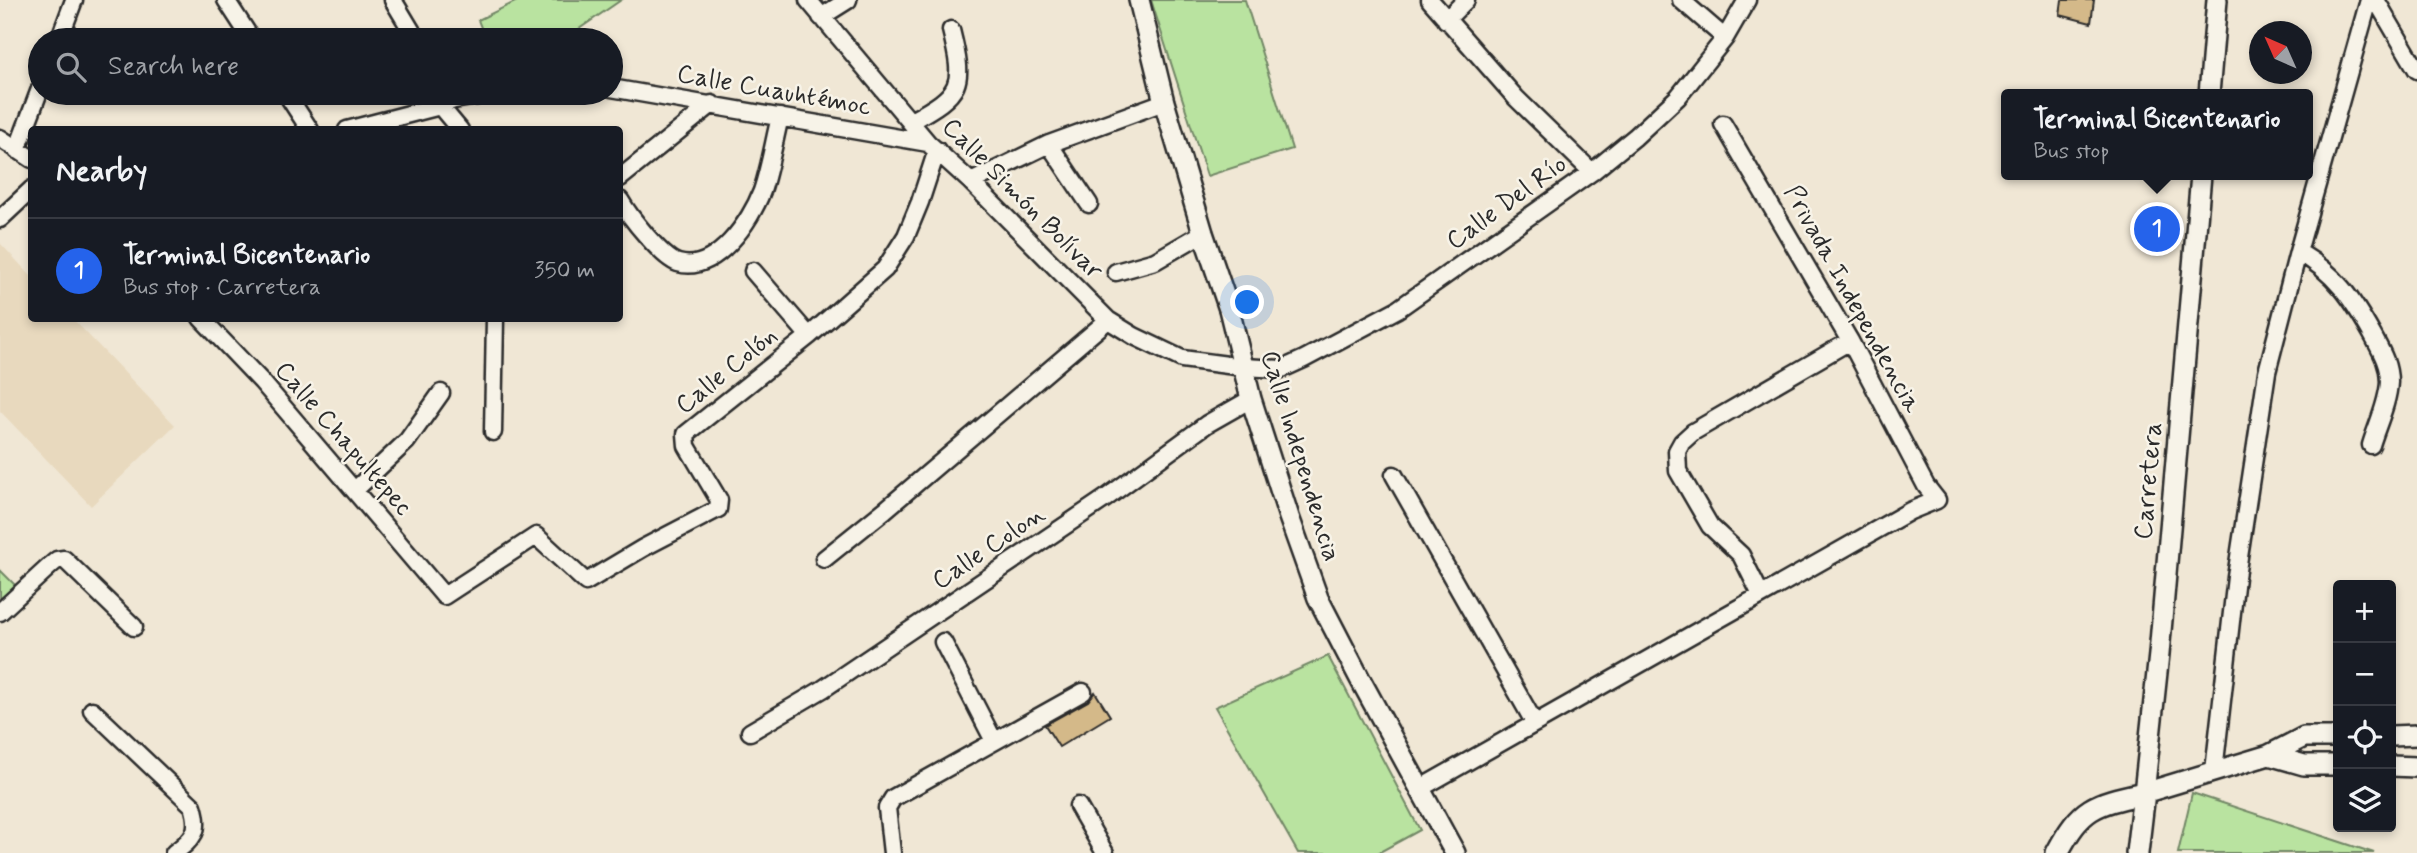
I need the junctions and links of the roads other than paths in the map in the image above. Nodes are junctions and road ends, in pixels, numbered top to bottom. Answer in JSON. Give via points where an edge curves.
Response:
{"nodes":[{"id":1,"x":74,"y":0,"type":"edge"},
{"id":2,"x":226,"y":0,"type":"edge"},
{"id":3,"x":393,"y":0,"type":"edge"},
{"id":4,"x":808,"y":0,"type":"edge"},
{"id":5,"x":848,"y":0,"type":"edge"},
{"id":6,"x":1139,"y":0,"type":"edge"},
{"id":7,"x":1430,"y":0,"type":"edge"},
{"id":8,"x":1466,"y":0,"type":"edge"},
{"id":9,"x":1681,"y":0,"type":"edge"},
{"id":10,"x":1747,"y":0,"type":"edge"},
{"id":11,"x":2217,"y":0,"type":"edge"},
{"id":12,"x":2369,"y":0,"type":"edge"},
{"id":13,"x":2376,"y":0,"type":"edge"},
{"id":14,"x":821,"y":17,"type":"junction"},
{"id":15,"x":1446,"y":20,"type":"junction"},
{"id":16,"x":64,"y":28,"type":"edge"},
{"id":17,"x":244,"y":28,"type":"edge"},
{"id":18,"x":410,"y":28,"type":"edge"},
{"id":19,"x":951,"y":30,"type":"dead end"},
{"id":20,"x":1725,"y":38,"type":"junction"},
{"id":21,"x":2417,"y":70,"type":"edge"},
{"id":22,"x":2208,"y":89,"type":"edge"},
{"id":23,"x":623,"y":90,"type":"edge"},
{"id":24,"x":1164,"y":102,"type":"junction"},
{"id":25,"x":712,"y":104,"type":"junction"},
{"id":26,"x":34,"y":105,"type":"edge"},
{"id":27,"x":294,"y":105,"type":"edge"},
{"id":28,"x":428,"y":105,"type":"edge"},
{"id":29,"x":450,"y":105,"type":"edge"},
{"id":30,"x":780,"y":117,"type":"junction"},
{"id":31,"x":911,"y":121,"type":"junction"},
{"id":32,"x":1723,"y":124,"type":"dead end"},
{"id":33,"x":307,"y":126,"type":"edge"},
{"id":34,"x":360,"y":126,"type":"edge"},
{"id":35,"x":458,"y":126,"type":"edge"},
{"id":36,"x":0,"y":138,"type":"edge"},
{"id":37,"x":1049,"y":144,"type":"junction"},
{"id":38,"x":933,"y":147,"type":"junction"},
{"id":39,"x":17,"y":150,"type":"junction"},
{"id":40,"x":28,"y":157,"type":"edge"},
{"id":41,"x":1592,"y":172,"type":"junction"},
{"id":42,"x":623,"y":176,"type":"edge"},
{"id":43,"x":2201,"y":180,"type":"edge"},
{"id":44,"x":971,"y":182,"type":"junction"},
{"id":45,"x":28,"y":193,"type":"edge"},
{"id":46,"x":1089,"y":204,"type":"dead end"},
{"id":47,"x":623,"y":205,"type":"edge"},
{"id":48,"x":0,"y":219,"type":"edge"},
{"id":49,"x":1203,"y":233,"type":"junction"},
{"id":50,"x":2298,"y":252,"type":"junction"},
{"id":51,"x":753,"y":271,"type":"dead end"},
{"id":52,"x":1116,"y":271,"type":"dead end"},
{"id":53,"x":1108,"y":320,"type":"junction"},
{"id":54,"x":205,"y":322,"type":"edge"},
{"id":55,"x":495,"y":322,"type":"edge"},
{"id":56,"x":809,"y":336,"type":"junction"},
{"id":57,"x":1850,"y":341,"type":"junction"},
{"id":58,"x":1243,"y":367,"type":"junction"},
{"id":59,"x":441,"y":393,"type":"dead end"},
{"id":60,"x":1251,"y":399,"type":"junction"},
{"id":61,"x":494,"y":432,"type":"dead end"},
{"id":62,"x":2371,"y":445,"type":"dead end"},
{"id":63,"x":1394,"y":475,"type":"dead end"},
{"id":64,"x":355,"y":490,"type":"junction"},
{"id":65,"x":824,"y":559,"type":"dead end"},
{"id":66,"x":1760,"y":595,"type":"junction"},
{"id":67,"x":444,"y":596,"type":"joint"},
{"id":68,"x":0,"y":612,"type":"edge"},
{"id":69,"x":134,"y":626,"type":"dead end"},
{"id":70,"x":943,"y":642,"type":"dead end"},
{"id":71,"x":1083,"y":692,"type":"dead end"},
{"id":72,"x":92,"y":710,"type":"dead end"},
{"id":73,"x":1534,"y":722,"type":"junction"},
{"id":74,"x":750,"y":732,"type":"dead end"},
{"id":75,"x":2417,"y":735,"type":"edge"},
{"id":76,"x":2396,"y":736,"type":"edge"},
{"id":77,"x":2333,"y":737,"type":"edge"},
{"id":78,"x":994,"y":741,"type":"junction"},
{"id":79,"x":2269,"y":755,"type":"junction"},
{"id":80,"x":2333,"y":765,"type":"edge"},
{"id":81,"x":2396,"y":766,"type":"edge"},
{"id":82,"x":2417,"y":767,"type":"edge"},
{"id":83,"x":2214,"y":771,"type":"junction"},
{"id":84,"x":1419,"y":789,"type":"junction"},
{"id":85,"x":2144,"y":793,"type":"junction"},
{"id":86,"x":1078,"y":806,"type":"dead end"},
{"id":87,"x":174,"y":853,"type":"edge"},
{"id":88,"x":892,"y":853,"type":"edge"},
{"id":89,"x":1105,"y":853,"type":"edge"},
{"id":90,"x":1455,"y":853,"type":"edge"},
{"id":91,"x":2057,"y":853,"type":"edge"},
{"id":92,"x":2137,"y":853,"type":"edge"}],
"edges":[{"from":1,"to":16,"type":"street"},
{"from":2,"to":17,"type":"street"},
{"from":3,"to":18,"type":"street"},
{"from":4,"to":14,"type":"street","name":"Calle Simón Bolívar"},
{"from":5,"to":14,"type":"street"},
{"from":6,"to":24,"type":"street","name":"Calle Independencia"},
{"from":7,"to":15,"type":"street"},
{"from":8,"to":15,"type":"street"},
{"from":9,"to":20,"type":"street"},
{"from":10,"to":20,"type":"street","name":"Calle Del Río"},
{"from":11,"to":22,"type":"street"},
{"from":12,"to":50,"type":"street"},
{"from":13,"to":21,"type":"street"},
{"from":14,"to":31,"type":"street","name":"Calle Simón Bolívar"},
{"from":15,"to":41,"type":"street","via":[[1516,98]]},
{"from":19,"to":31,"type":"street","via":[[959,63],[956,89]]},
{"from":20,"to":41,"type":"street","name":"Calle Del Río","via":[[1678,97]]},
{"from":23,"to":25,"type":"street","name":"Calle Cuauhtémoc"},
{"from":24,"to":37,"type":"street"},
{"from":24,"to":49,"type":"street","name":"Calle Independencia"},
{"from":25,"to":30,"type":"street","name":"Calle Cuauhtémoc"},
{"from":25,"to":42,"type":"street"},
{"from":26,"to":39,"type":"street"},
{"from":27,"to":33,"type":"street"},
{"from":28,"to":34,"type":"street"},
{"from":29,"to":35,"type":"street"},
{"from":30,"to":38,"type":"street","name":"Calle Cuauhtémoc"},
{"from":30,"to":47,"type":"street","via":[[761,192],[744,225],[710,259],[690,265],[671,260]]},
{"from":31,"to":38,"type":"street","name":"Calle Simón Bolívar"},
{"from":32,"to":57,"type":"street","name":"Privada Independencia"},
{"from":36,"to":39,"type":"street"},
{"from":37,"to":44,"type":"street"},
{"from":37,"to":46,"type":"street"},
{"from":38,"to":44,"type":"street","name":"Calle Simón Bolívar"},
{"from":38,"to":56,"type":"street","name":"Calle Colón","via":[[920,202],[885,269]]},
{"from":39,"to":40,"type":"street"},
{"from":41,"to":58,"type":"street","name":"Calle Del Río","via":[[1398,309],[1282,369]]},
{"from":43,"to":85,"type":"street","name":"Carretera"},
{"from":44,"to":53,"type":"street","name":"Calle Simón Bolívar"},
{"from":45,"to":48,"type":"street"},
{"from":49,"to":52,"type":"street","via":[[1155,261]]},
{"from":49,"to":58,"type":"street","name":"Calle Independencia"},
{"from":50,"to":62,"type":"street","via":[[2329,273],[2354,302],[2386,361],[2389,382]]},
{"from":50,"to":83,"type":"street","via":[[2267,372],[2236,577]]},
{"from":51,"to":56,"type":"street"},
{"from":53,"to":58,"type":"street","name":"Calle Simón Bolívar","via":[[1182,359]]},
{"from":53,"to":65,"type":"street"},
{"from":54,"to":64,"type":"street","name":"Calle Chapultepec"},
{"from":55,"to":61,"type":"street"},
{"from":56,"to":67,"type":"street","name":"Calle Colón","via":[[687,434],[687,446],[719,500],[718,509],[586,582],[536,536]]},
{"from":57,"to":66,"type":"street","via":[[1693,432],[1677,451],[1678,471],[1710,526],[1741,555]]},
{"from":57,"to":66,"type":"street","name":"Privada Independencia","via":[[1937,500]]},
{"from":58,"to":60,"type":"street","name":"Calle Independencia"},
{"from":59,"to":64,"type":"street","via":[[407,441]]},
{"from":60,"to":74,"type":"street","name":"Calle Colon","via":[[1207,424],[835,682]]},
{"from":60,"to":84,"type":"street","name":"Calle Independencia","via":[[1318,598]]},
{"from":63,"to":73,"type":"street"},
{"from":64,"to":67,"type":"street","name":"Calle Chapultepec"},
{"from":66,"to":73,"type":"street"},
{"from":68,"to":69,"type":"street","via":[[61,559]]},
{"from":70,"to":78,"type":"street"},
{"from":71,"to":78,"type":"street"},
{"from":72,"to":87,"type":"street","via":[[193,806],[196,832]]},
{"from":73,"to":84,"type":"street"},
{"from":75,"to":76,"type":"street"},
{"from":77,"to":79,"type":"street","via":[[2304,737]]},
{"from":78,"to":88,"type":"street","via":[[889,802]]},
{"from":79,"to":80,"type":"street","via":[[2304,765]]},
{"from":79,"to":83,"type":"street"},
{"from":81,"to":82,"type":"street"},
{"from":83,"to":85,"type":"street"},
{"from":84,"to":90,"type":"street","name":"Calle Independencia"},
{"from":85,"to":91,"type":"main road","via":[[2086,811]]},
{"from":85,"to":92,"type":"main road"},
{"from":86,"to":89,"type":"street"}]}
